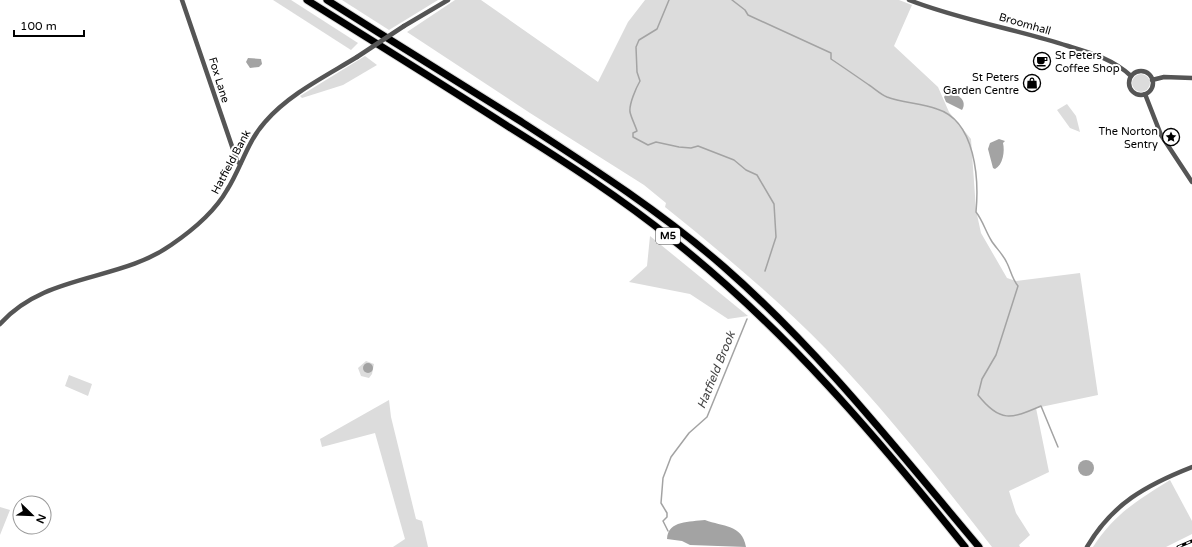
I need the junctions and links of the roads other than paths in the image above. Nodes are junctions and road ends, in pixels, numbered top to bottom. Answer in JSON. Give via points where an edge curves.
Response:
{"nodes":[{"id":1,"x":182,"y":0,"type":"edge"},
{"id":2,"x":307,"y":0,"type":"edge"},
{"id":3,"x":327,"y":0,"type":"edge"},
{"id":4,"x":448,"y":0,"type":"edge"},
{"id":5,"x":909,"y":0,"type":"edge"},
{"id":6,"x":1131,"y":76,"type":"junction"},
{"id":7,"x":1192,"y":78,"type":"edge"},
{"id":8,"x":1152,"y":80,"type":"junction"},
{"id":9,"x":1145,"y":94,"type":"junction"},
{"id":10,"x":240,"y":164,"type":"junction"},
{"id":11,"x":1192,"y":182,"type":"edge"},
{"id":12,"x":0,"y":324,"type":"edge"},
{"id":13,"x":1192,"y":467,"type":"edge"},
{"id":14,"x":965,"y":547,"type":"edge"},
{"id":15,"x":979,"y":547,"type":"edge"},
{"id":16,"x":1087,"y":547,"type":"edge"}],
"edges":[{"from":1,"to":10,"type":"street","name":"Fox Lane","via":[[215,100]]},
{"from":2,"to":14,"type":"highway","number":"M5","via":[[559,158],[679,244],[770,324],[803,357],[896,462]]},
{"from":3,"to":15,"type":"highway","number":"M5","via":[[560,147],[635,198],[723,266],[828,369]]},
{"from":4,"to":10,"type":"street","name":"Hatfield Bank","bridge":true,"via":[[276,110],[252,140]]},
{"from":5,"to":6,"type":"street","name":"Broomhall","via":[[1089,52],[1117,64]]},
{"from":6,"to":8,"type":"street","via":[[1135,72],[1144,72]]},
{"from":6,"to":9,"type":"street","via":[[1131,90],[1139,95]]},
{"from":7,"to":8,"type":"street","via":[[1164,77]]},
{"from":8,"to":9,"type":"street","via":[[1152,88]]},
{"from":9,"to":11,"type":"street","via":[[1161,135]]},
{"from":10,"to":12,"type":"street","name":"Hatfield Bank","via":[[229,187],[215,207],[197,226],[157,255],[129,267],[59,286],[29,300]]},
{"from":13,"to":16,"type":"street","via":[[1163,478],[1129,499],[1102,523]]}]}
